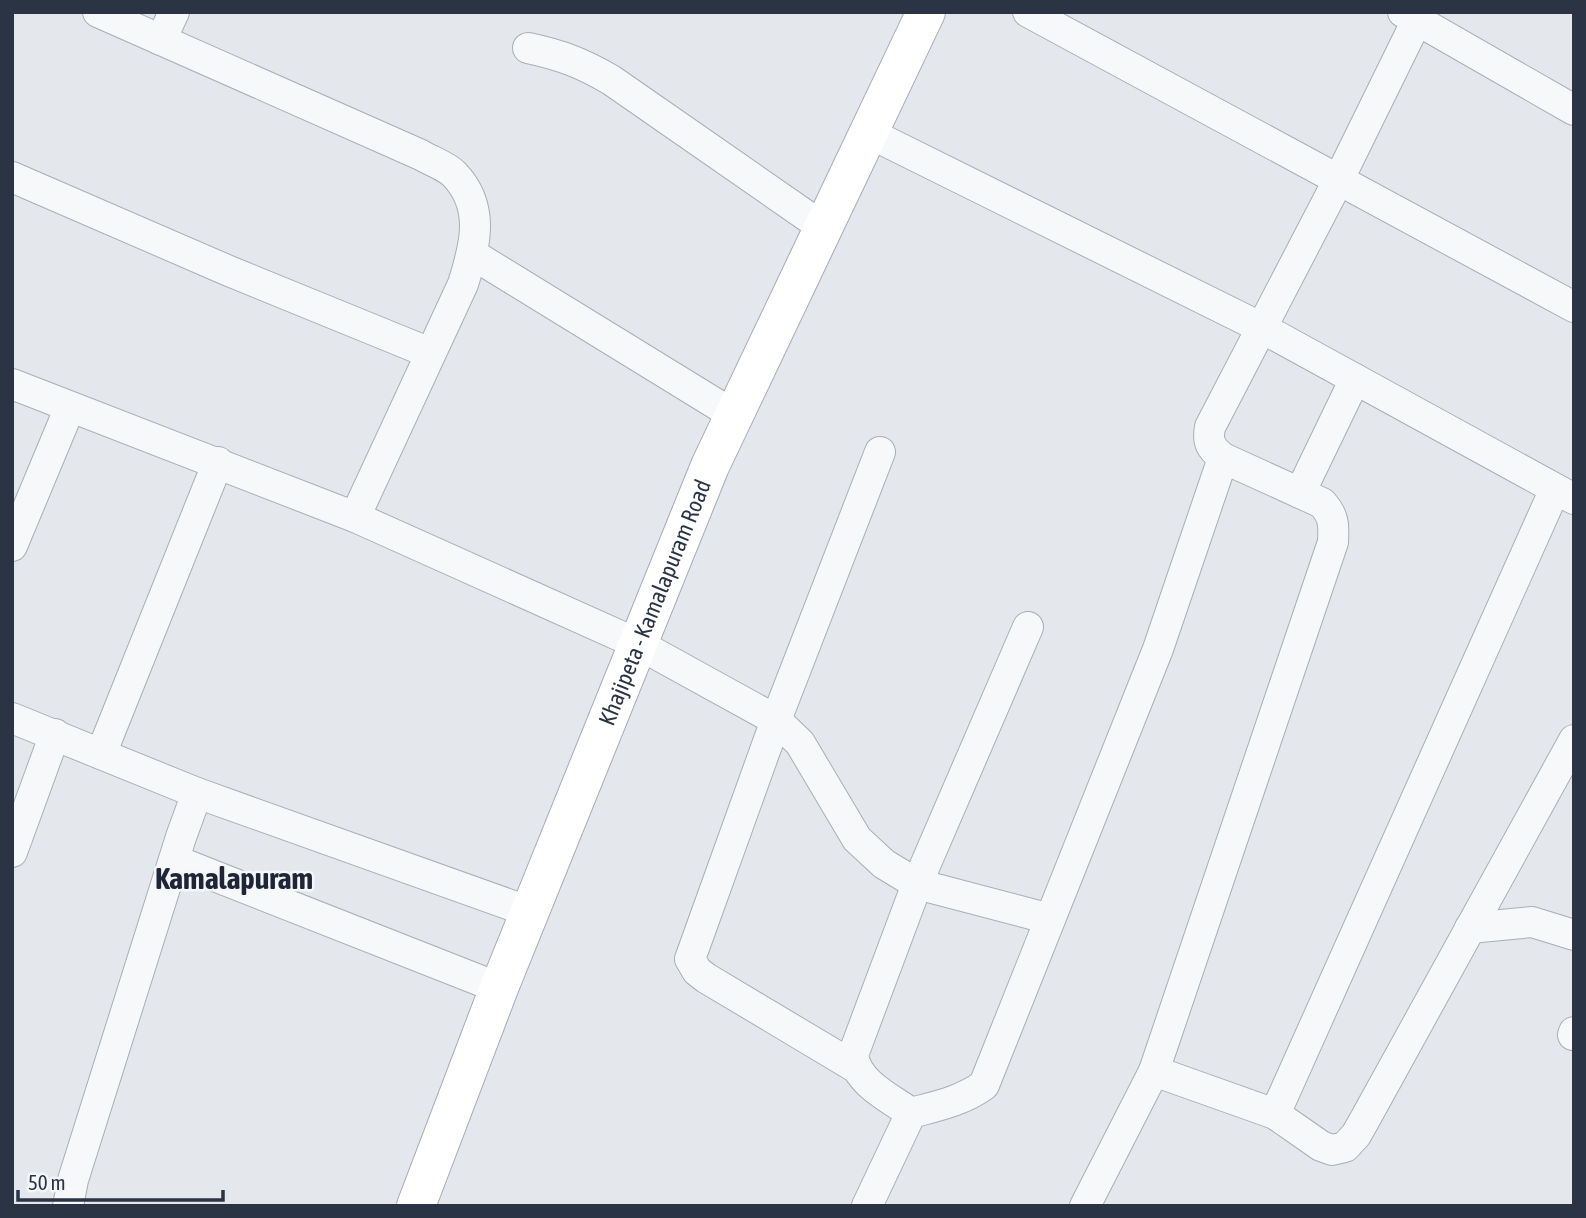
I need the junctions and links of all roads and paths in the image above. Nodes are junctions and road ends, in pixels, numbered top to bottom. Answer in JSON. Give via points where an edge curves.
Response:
{"nodes":[{"id":1,"x":98,"y":12,"type":"edge"},
{"id":2,"x":174,"y":12,"type":"edge"},
{"id":3,"x":926,"y":12,"type":"edge"},
{"id":4,"x":1028,"y":12,"type":"edge"},
{"id":5,"x":1414,"y":15,"type":"edge"},
{"id":6,"x":161,"y":40,"type":"junction"},
{"id":7,"x":528,"y":48,"type":"dead end"},
{"id":8,"x":1574,"y":110,"type":"edge"},
{"id":9,"x":869,"y":133,"type":"junction"},
{"id":10,"x":12,"y":177,"type":"edge"},
{"id":11,"x":1339,"y":179,"type":"junction"},
{"id":12,"x":824,"y":228,"type":"junction"},
{"id":13,"x":472,"y":254,"type":"junction"},
{"id":14,"x":1574,"y":307,"type":"edge"},
{"id":15,"x":1260,"y":327,"type":"junction"},
{"id":16,"x":430,"y":353,"type":"junction"},
{"id":17,"x":1355,"y":379,"type":"junction"},
{"id":18,"x":12,"y":384,"type":"edge"},
{"id":19,"x":70,"y":407,"type":"junction"},
{"id":20,"x":734,"y":415,"type":"junction"},
{"id":21,"x":880,"y":452,"type":"dead end"},
{"id":22,"x":1223,"y":458,"type":"junction"},
{"id":23,"x":218,"y":462,"type":"junction"},
{"id":24,"x":1300,"y":493,"type":"junction"},
{"id":25,"x":1564,"y":494,"type":"edge"},
{"id":26,"x":355,"y":517,"type":"junction"},
{"id":27,"x":12,"y":546,"type":"edge"},
{"id":28,"x":1028,"y":627,"type":"dead end"},
{"id":29,"x":638,"y":644,"type":"junction"},
{"id":30,"x":12,"y":718,"type":"edge"},
{"id":31,"x":776,"y":720,"type":"junction"},
{"id":32,"x":55,"y":734,"type":"junction"},
{"id":33,"x":1574,"y":740,"type":"edge"},
{"id":34,"x":101,"y":754,"type":"junction"},
{"id":35,"x":197,"y":793,"type":"junction"},
{"id":36,"x":12,"y":852,"type":"edge"},
{"id":37,"x":174,"y":860,"type":"junction"},
{"id":38,"x":917,"y":884,"type":"junction"},
{"id":39,"x":530,"y":912,"type":"junction"},
{"id":40,"x":1050,"y":919,"type":"junction"},
{"id":41,"x":1470,"y":928,"type":"junction"},
{"id":42,"x":1574,"y":935,"type":"edge"},
{"id":43,"x":499,"y":988,"type":"junction"},
{"id":44,"x":855,"y":1068,"type":"junction"},
{"id":45,"x":1154,"y":1071,"type":"junction"},
{"id":46,"x":911,"y":1113,"type":"junction"},
{"id":47,"x":1275,"y":1114,"type":"junction"},
{"id":48,"x":68,"y":1206,"type":"edge"},
{"id":49,"x":416,"y":1206,"type":"edge"},
{"id":50,"x":867,"y":1206,"type":"edge"},
{"id":51,"x":1085,"y":1206,"type":"edge"}],
"edges":[{"from":1,"to":6,"type":"street"},
{"from":2,"to":6,"type":"street"},
{"from":3,"to":9,"type":"main road","name":"Khajipeta - Kamalapuram Road"},
{"from":4,"to":11,"type":"street"},
{"from":5,"to":8,"type":"street"},
{"from":5,"to":11,"type":"street"},
{"from":6,"to":13,"type":"street","via":[[453,173],[469,196],[477,229]]},
{"from":7,"to":12,"type":"street","via":[[561,55],[611,80]]},
{"from":9,"to":12,"type":"main road","name":"Khajipeta - Kamalapuram Road"},
{"from":9,"to":15,"type":"street"},
{"from":10,"to":16,"type":"street"},
{"from":11,"to":14,"type":"street"},
{"from":11,"to":15,"type":"street"},
{"from":12,"to":20,"type":"main road","name":"Khajipeta - Kamalapuram Road"},
{"from":13,"to":16,"type":"street"},
{"from":13,"to":20,"type":"street"},
{"from":15,"to":17,"type":"street"},
{"from":15,"to":22,"type":"street","via":[[1210,427],[1207,439]]},
{"from":16,"to":26,"type":"street"},
{"from":17,"to":24,"type":"street"},
{"from":17,"to":25,"type":"street"},
{"from":18,"to":19,"type":"street"},
{"from":19,"to":23,"type":"street"},
{"from":19,"to":27,"type":"street"},
{"from":20,"to":29,"type":"main road","name":"Khajipeta - Kamalapuram Road"},
{"from":21,"to":31,"type":"street"},
{"from":22,"to":24,"type":"street"},
{"from":22,"to":40,"type":"street","via":[[1158,649]]},
{"from":23,"to":26,"type":"street"},
{"from":23,"to":34,"type":"street"},
{"from":24,"to":45,"type":"street","via":[[1332,513],[1332,542]]},
{"from":25,"to":47,"type":"street"},
{"from":26,"to":29,"type":"street"},
{"from":28,"to":38,"type":"street"},
{"from":29,"to":31,"type":"street"},
{"from":29,"to":39,"type":"main road","name":"Khajipeta - Kamalapuram Road"},
{"from":30,"to":32,"type":"street"},
{"from":31,"to":38,"type":"street","via":[[800,743],[857,839],[884,864]]},
{"from":31,"to":44,"type":"street","via":[[690,959],[706,978]]},
{"from":32,"to":34,"type":"street"},
{"from":32,"to":36,"type":"street"},
{"from":33,"to":41,"type":"street"},
{"from":34,"to":35,"type":"street"},
{"from":35,"to":37,"type":"street"},
{"from":35,"to":39,"type":"street"},
{"from":37,"to":43,"type":"street"},
{"from":37,"to":48,"type":"street"},
{"from":38,"to":40,"type":"street"},
{"from":38,"to":44,"type":"street","via":[[858,1040]]},
{"from":39,"to":43,"type":"main road","name":"Khajipeta - Kamalapuram Road"},
{"from":40,"to":46,"type":"street","via":[[984,1085],[950,1103]]},
{"from":41,"to":42,"type":"street","via":[[1532,922]]},
{"from":41,"to":47,"type":"street","via":[[1364,1121],[1345,1147],[1332,1150],[1321,1146]]},
{"from":43,"to":49,"type":"main road","name":"Khajipeta - Kamalapuram Road"},
{"from":44,"to":46,"type":"street"},
{"from":45,"to":47,"type":"street"},
{"from":45,"to":51,"type":"street"},
{"from":46,"to":50,"type":"street"}]}
